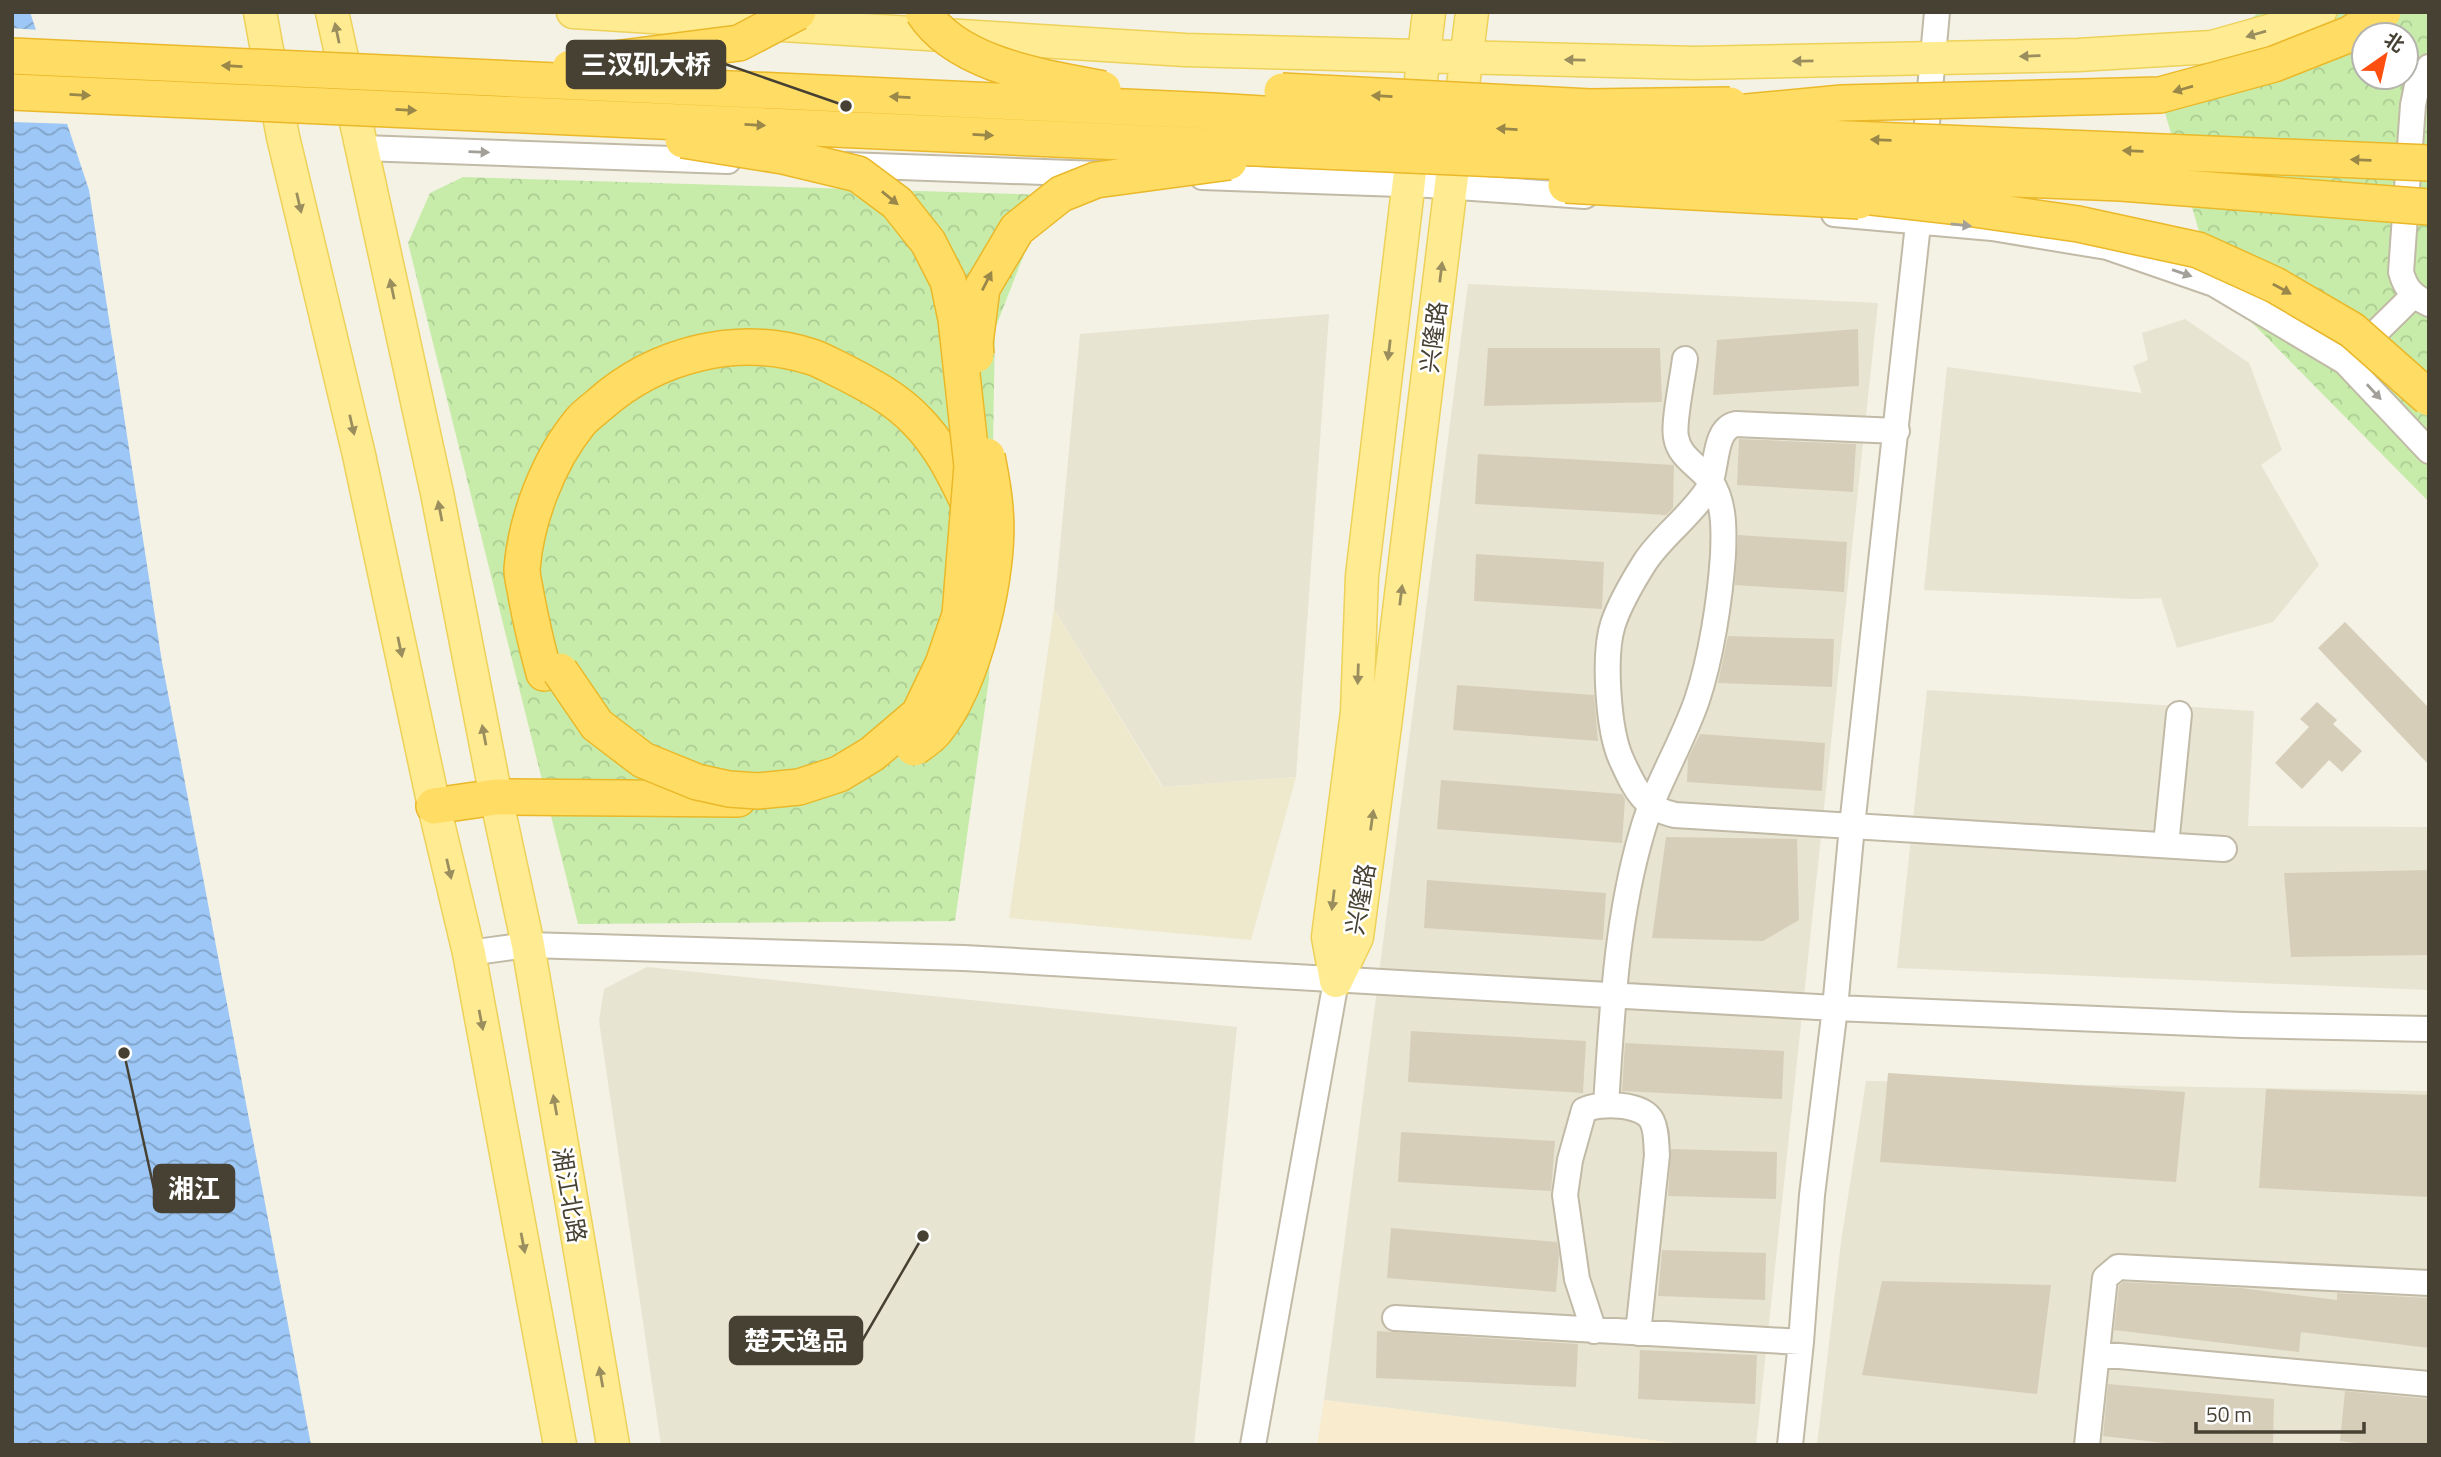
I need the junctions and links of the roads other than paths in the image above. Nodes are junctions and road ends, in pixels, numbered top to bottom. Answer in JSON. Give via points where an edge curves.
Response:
{"nodes":[{"id":1,"x":260,"y":12,"type":"edge"},
{"id":2,"x":332,"y":12,"type":"edge"},
{"id":3,"x":573,"y":12,"type":"edge"},
{"id":4,"x":798,"y":12,"type":"edge"},
{"id":5,"x":923,"y":12,"type":"edge"},
{"id":6,"x":1429,"y":12,"type":"edge"},
{"id":7,"x":1472,"y":12,"type":"edge"},
{"id":8,"x":1937,"y":12,"type":"edge"},
{"id":9,"x":2320,"y":12,"type":"edge"},
{"id":10,"x":2383,"y":12,"type":"edge"},
{"id":11,"x":12,"y":56,"type":"edge"},
{"id":12,"x":1424,"y":56,"type":"junction"},
{"id":13,"x":1467,"y":57,"type":"junction"},
{"id":14,"x":1932,"y":58,"type":"junction"},
{"id":15,"x":2429,"y":67,"type":"edge"},
{"id":16,"x":509,"y":79,"type":"junction"},
{"id":17,"x":1069,"y":82,"type":"junction"},
{"id":18,"x":12,"y":92,"type":"edge"},
{"id":19,"x":1842,"y":103,"type":"junction"},
{"id":20,"x":1213,"y":111,"type":"junction"},
{"id":21,"x":542,"y":116,"type":"junction"},
{"id":22,"x":1545,"y":146,"type":"junction"},
{"id":23,"x":362,"y":148,"type":"junction"},
{"id":24,"x":1333,"y":151,"type":"junction"},
{"id":25,"x":2429,"y":163,"type":"edge"},
{"id":26,"x":1199,"y":166,"type":"junction"},
{"id":27,"x":1409,"y":185,"type":"junction"},
{"id":28,"x":1452,"y":187,"type":"junction"},
{"id":29,"x":1960,"y":206,"type":"junction"},
{"id":30,"x":2429,"y":207,"type":"edge"},
{"id":31,"x":1919,"y":220,"type":"junction"},
{"id":32,"x":2421,"y":300,"type":"edge"},
{"id":33,"x":1685,"y":359,"type":"dead end"},
{"id":34,"x":2345,"y":362,"type":"junction"},
{"id":35,"x":2429,"y":398,"type":"edge"},
{"id":36,"x":1897,"y":431,"type":"junction"},
{"id":37,"x":2429,"y":451,"type":"edge"},
{"id":38,"x":1711,"y":482,"type":"junction"},
{"id":39,"x":2179,"y":714,"type":"dead end"},
{"id":40,"x":494,"y":785,"type":"junction"},
{"id":41,"x":763,"y":792,"type":"junction"},
{"id":42,"x":433,"y":798,"type":"junction"},
{"id":43,"x":1650,"y":805,"type":"junction"},
{"id":44,"x":1852,"y":826,"type":"junction"},
{"id":45,"x":2166,"y":845,"type":"junction"},
{"id":46,"x":2224,"y":849,"type":"dead end"},
{"id":47,"x":528,"y":945,"type":"junction"},
{"id":48,"x":469,"y":953,"type":"junction"},
{"id":49,"x":1336,"y":981,"type":"junction"},
{"id":50,"x":1613,"y":996,"type":"junction"},
{"id":51,"x":1835,"y":1008,"type":"junction"},
{"id":52,"x":2429,"y":1029,"type":"edge"},
{"id":53,"x":1605,"y":1105,"type":"junction"},
{"id":54,"x":2429,"y":1283,"type":"edge"},
{"id":55,"x":1395,"y":1318,"type":"dead end"},
{"id":56,"x":1594,"y":1331,"type":"junction"},
{"id":57,"x":1638,"y":1333,"type":"junction"},
{"id":58,"x":1801,"y":1342,"type":"junction"},
{"id":59,"x":2097,"y":1354,"type":"junction"},
{"id":60,"x":2429,"y":1384,"type":"edge"},
{"id":61,"x":560,"y":1445,"type":"edge"},
{"id":62,"x":613,"y":1445,"type":"edge"},
{"id":63,"x":1253,"y":1445,"type":"edge"},
{"id":64,"x":1790,"y":1445,"type":"edge"},
{"id":65,"x":2087,"y":1445,"type":"edge"}],
"edges":[{"from":1,"to":42,"type":"main road","one_way":true,"via":[[283,137],[359,456]]},
{"from":23,"to":2,"type":"main road","name":"湘江北路","one_way":true},
{"from":3,"to":12,"type":"main road","via":[[1185,50]]},
{"from":4,"to":16,"type":"highway","bridge":true,"via":[[738,43]]},
{"from":5,"to":17,"type":"highway","bridge":true,"via":[[932,26],[978,57],[1030,75]]},
{"from":6,"to":12,"type":"main road","name":"兴隆路"},
{"from":7,"to":13,"type":"main road","name":"兴隆路"},
{"from":8,"to":14,"type":"street"},
{"from":9,"to":14,"type":"main road","one_way":true,"via":[[2212,47]]},
{"from":10,"to":19,"type":"highway","one_way":true,"bridge":true,"via":[[2350,34],[2273,64],[2160,95]]},
{"from":16,"to":11,"type":"highway","one_way":true,"bridge":true},
{"from":12,"to":13,"type":"main road"},
{"from":12,"to":27,"type":"main road","name":"兴隆路"},
{"from":14,"to":13,"type":"main road","one_way":true,"via":[[1695,63]]},
{"from":13,"to":28,"type":"main road","name":"兴隆路"},
{"from":14,"to":31,"type":"street"},
{"from":15,"to":32,"type":"street","via":[[2417,86],[2413,105],[2401,251],[2404,285]]},
{"from":20,"to":16,"type":"highway","one_way":true,"bridge":true},
{"from":19,"to":17,"type":"highway","one_way":true,"bridge":true,"via":[[1590,107]]},
{"from":17,"to":20,"type":"highway","bridge":true},
{"from":18,"to":21,"type":"highway","one_way":true,"bridge":true},
{"from":19,"to":22,"type":"highway","bridge":true},
{"from":22,"to":20,"type":"highway","one_way":true,"bridge":true},
{"from":21,"to":24,"type":"highway","one_way":true,"bridge":true},
{"from":21,"to":41,"type":"highway","one_way":true,"bridge":true,"via":[[783,156],[858,174],[897,203],[928,242],[948,281],[972,466],[960,615],[919,714],[872,754],[839,774],[799,787],[758,791],[729,789],[697,782],[643,760],[597,725],[560,671],[538,594],[538,552],[556,486],[567,462],[601,419],[635,390],[679,371],[724,363],[776,364],[821,373],[871,401],[906,432],[923,456],[950,517],[959,560],[957,607],[940,650],[908,706],[878,739],[836,762],[795,779]]},
{"from":22,"to":24,"type":"highway","bridge":true},
{"from":25,"to":22,"type":"highway","one_way":true,"bridge":true,"via":[[1801,137]]},
{"from":22,"to":29,"type":"highway","bridge":true},
{"from":22,"to":30,"type":"highway","bridge":true},
{"from":23,"to":27,"type":"street","one_way":true},
{"from":40,"to":23,"type":"main road","name":"湘江北路","one_way":true},
{"from":24,"to":26,"type":"highway","bridge":true},
{"from":26,"to":29,"type":"highway","bridge":true},
{"from":41,"to":26,"type":"highway","one_way":true,"bridge":true,"via":[[823,789],[858,776],[928,722],[957,670],[970,630],[976,552],[972,510],[946,455],[916,419],[879,390],[813,357],[750,346],[718,348],[653,369],[617,389],[580,422],[555,460],[536,506],[522,571],[544,673],[572,719],[597,748],[629,772],[706,801],[753,808],[802,807],[860,785],[934,733],[973,661],[993,567],[996,510],[975,342],[982,288],[1017,229],[1061,194],[1096,180]]},
{"from":27,"to":28,"type":"street"},
{"from":27,"to":49,"type":"main road","name":"兴隆路","one_way":true,"via":[[1362,576],[1357,712],[1328,937]]},
{"from":28,"to":31,"type":"street"},
{"from":49,"to":28,"type":"main road","name":"兴隆路","one_way":true,"via":[[1357,937]]},
{"from":29,"to":35,"type":"highway","one_way":true,"bridge":true,"via":[[2078,224],[2198,250],[2276,285],[2352,330]]},
{"from":31,"to":34,"type":"street","one_way":true,"via":[[2108,247],[2214,284]]},
{"from":31,"to":36,"type":"street"},
{"from":32,"to":34,"type":"street"},
{"from":33,"to":38,"type":"street","via":[[1675,435],[1685,457]]},
{"from":34,"to":37,"type":"street","one_way":true},
{"from":36,"to":38,"type":"street","via":[[1730,425],[1718,446]]},
{"from":36,"to":44,"type":"street"},
{"from":38,"to":43,"type":"street","via":[[1723,517],[1723,555],[1707,666],[1679,744]]},
{"from":38,"to":43,"type":"street","via":[[1646,561],[1613,625],[1608,654],[1615,748]]},
{"from":39,"to":45,"type":"street"},
{"from":40,"to":41,"type":"highway"},
{"from":40,"to":42,"type":"highway"},
{"from":40,"to":47,"type":"main road","name":"湘江北路"},
{"from":42,"to":48,"type":"main road","one_way":true},
{"from":43,"to":44,"type":"street","via":[[1675,815]]},
{"from":43,"to":50,"type":"street","via":[[1630,885]]},
{"from":44,"to":45,"type":"street"},
{"from":44,"to":51,"type":"street"},
{"from":45,"to":46,"type":"street"},
{"from":47,"to":48,"type":"street"},
{"from":47,"to":49,"type":"street","via":[[964,958]]},
{"from":62,"to":47,"type":"main road","name":"湘江北路","one_way":true},
{"from":48,"to":61,"type":"main road","one_way":true},
{"from":49,"to":50,"type":"street"},
{"from":49,"to":63,"type":"street"},
{"from":50,"to":51,"type":"street"},
{"from":50,"to":53,"type":"street"},
{"from":51,"to":52,"type":"street"},
{"from":51,"to":58,"type":"street","via":[[1812,1195]]},
{"from":53,"to":56,"type":"street","via":[[1584,1110],[1565,1195],[1577,1279]]},
{"from":53,"to":57,"type":"street","via":[[1638,1109],[1651,1119],[1656,1133]]},
{"from":54,"to":59,"type":"street","via":[[2118,1267],[2105,1278]]},
{"from":55,"to":56,"type":"street"},
{"from":56,"to":57,"type":"street"},
{"from":57,"to":58,"type":"street"},
{"from":58,"to":64,"type":"street"},
{"from":59,"to":60,"type":"street"},
{"from":59,"to":65,"type":"street"}]}
